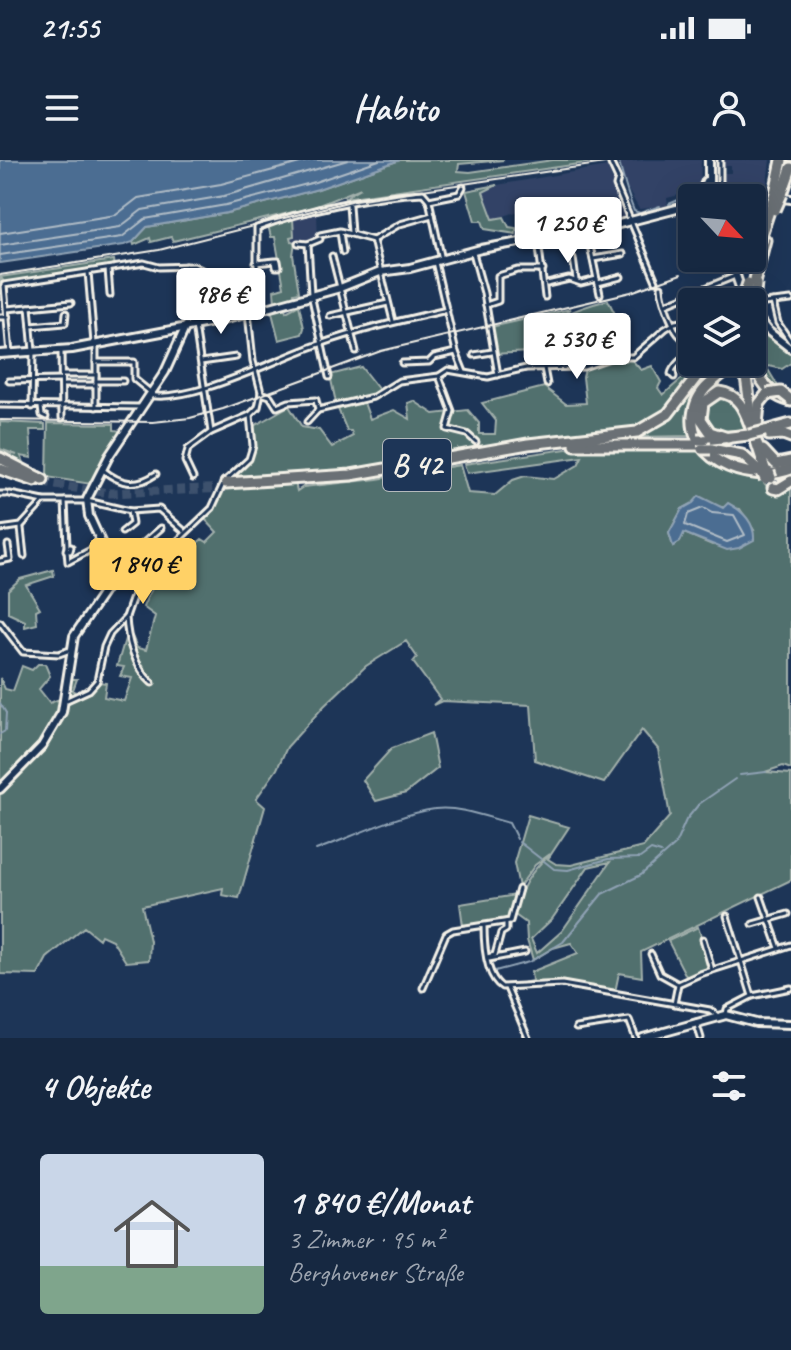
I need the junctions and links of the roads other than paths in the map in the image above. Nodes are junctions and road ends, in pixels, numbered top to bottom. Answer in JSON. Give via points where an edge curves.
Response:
{"nodes":[{"id":1,"x":709,"y":160,"type":"edge"},
{"id":2,"x":720,"y":160,"type":"edge"},
{"id":3,"x":782,"y":160,"type":"edge"},
{"id":4,"x":611,"y":164,"type":"dead end"},
{"id":5,"x":791,"y":168,"type":"edge"},
{"id":6,"x":710,"y":184,"type":"edge"},
{"id":7,"x":716,"y":184,"type":"edge"},
{"id":8,"x":463,"y":187,"type":"dead end"},
{"id":9,"x":783,"y":195,"type":"edge"},
{"id":10,"x":429,"y":200,"type":"junction"},
{"id":11,"x":345,"y":205,"type":"junction"},
{"id":12,"x":678,"y":208,"type":"edge"},
{"id":13,"x":432,"y":215,"type":"junction"},
{"id":14,"x":631,"y":221,"type":"junction"},
{"id":15,"x":340,"y":231,"type":"junction"},
{"id":16,"x":587,"y":231,"type":"junction"},
{"id":17,"x":351,"y":233,"type":"junction"},
{"id":18,"x":538,"y":239,"type":"junction"},
{"id":19,"x":373,"y":240,"type":"junction"},
{"id":20,"x":298,"y":243,"type":"dead end"},
{"id":21,"x":308,"y":244,"type":"junction"},
{"id":22,"x":473,"y":251,"type":"junction"},
{"id":23,"x":343,"y":252,"type":"dead end"},
{"id":24,"x":623,"y":254,"type":"dead end"},
{"id":25,"x":332,"y":256,"type":"dead end"},
{"id":26,"x":573,"y":258,"type":"dead end"},
{"id":27,"x":593,"y":259,"type":"junction"},
{"id":28,"x":275,"y":261,"type":"dead end"},
{"id":29,"x":439,"y":261,"type":"junction"},
{"id":30,"x":256,"y":263,"type":"junction"},
{"id":31,"x":186,"y":266,"type":"junction"},
{"id":32,"x":108,"y":269,"type":"junction"},
{"id":33,"x":543,"y":270,"type":"junction"},
{"id":34,"x":88,"y":272,"type":"junction"},
{"id":35,"x":380,"y":272,"type":"junction"},
{"id":36,"x":734,"y":272,"type":"edge"},
{"id":37,"x":735,"y":276,"type":"junction"},
{"id":38,"x":621,"y":277,"type":"dead end"},
{"id":39,"x":576,"y":280,"type":"junction"},
{"id":40,"x":656,"y":280,"type":"dead end"},
{"id":41,"x":597,"y":281,"type":"junction"},
{"id":42,"x":256,"y":283,"type":"junction"},
{"id":43,"x":545,"y":284,"type":"junction"},
{"id":44,"x":752,"y":284,"type":"junction"},
{"id":45,"x":661,"y":287,"type":"dead end"},
{"id":46,"x":340,"y":288,"type":"junction"},
{"id":47,"x":741,"y":288,"type":"edge"},
{"id":48,"x":751,"y":288,"type":"edge"},
{"id":49,"x":752,"y":288,"type":"edge"},
{"id":50,"x":600,"y":294,"type":"dead end"},
{"id":51,"x":110,"y":295,"type":"dead end"},
{"id":52,"x":312,"y":296,"type":"junction"},
{"id":53,"x":545,"y":297,"type":"dead end"},
{"id":54,"x":791,"y":300,"type":"edge"},
{"id":55,"x":766,"y":302,"type":"edge"},
{"id":56,"x":773,"y":302,"type":"junction"},
{"id":57,"x":71,"y":303,"type":"dead end"},
{"id":58,"x":388,"y":303,"type":"junction"},
{"id":59,"x":666,"y":304,"type":"junction"},
{"id":60,"x":486,"y":305,"type":"junction"},
{"id":61,"x":29,"y":307,"type":"junction"},
{"id":62,"x":7,"y":309,"type":"junction"},
{"id":63,"x":447,"y":310,"type":"junction"},
{"id":64,"x":257,"y":311,"type":"junction"},
{"id":65,"x":347,"y":311,"type":"junction"},
{"id":66,"x":66,"y":313,"type":"dead end"},
{"id":67,"x":248,"y":313,"type":"junction"},
{"id":68,"x":330,"y":316,"type":"dead end"},
{"id":69,"x":0,"y":317,"type":"edge"},
{"id":70,"x":8,"y":317,"type":"junction"},
{"id":71,"x":393,"y":322,"type":"junction"},
{"id":72,"x":678,"y":323,"type":"edge"},
{"id":73,"x":674,"y":324,"type":"junction"},
{"id":74,"x":31,"y":326,"type":"junction"},
{"id":75,"x":190,"y":326,"type":"junction"},
{"id":76,"x":766,"y":328,"type":"edge"},
{"id":77,"x":352,"y":335,"type":"junction"},
{"id":78,"x":791,"y":342,"type":"edge"},
{"id":79,"x":95,"y":343,"type":"junction"},
{"id":80,"x":321,"y":343,"type":"junction"},
{"id":81,"x":791,"y":349,"type":"edge"},
{"id":82,"x":61,"y":350,"type":"junction"},
{"id":83,"x":356,"y":351,"type":"dead end"},
{"id":84,"x":456,"y":352,"type":"junction"},
{"id":85,"x":492,"y":352,"type":"junction"},
{"id":86,"x":33,"y":353,"type":"junction"},
{"id":87,"x":0,"y":354,"type":"edge"},
{"id":88,"x":10,"y":354,"type":"junction"},
{"id":89,"x":474,"y":355,"type":"dead end"},
{"id":90,"x":236,"y":357,"type":"dead end"},
{"id":91,"x":96,"y":362,"type":"junction"},
{"id":92,"x":201,"y":362,"type":"junction"},
{"id":93,"x":402,"y":363,"type":"dead end"},
{"id":94,"x":544,"y":368,"type":"junction"},
{"id":95,"x":256,"y":372,"type":"junction"},
{"id":96,"x":464,"y":372,"type":"junction"},
{"id":97,"x":673,"y":372,"type":"dead end"},
{"id":98,"x":498,"y":375,"type":"junction"},
{"id":99,"x":439,"y":376,"type":"junction"},
{"id":100,"x":697,"y":376,"type":"edge"},
{"id":101,"x":718,"y":376,"type":"edge"},
{"id":102,"x":749,"y":376,"type":"edge"},
{"id":103,"x":759,"y":376,"type":"edge"},
{"id":104,"x":329,"y":377,"type":"dead end"},
{"id":105,"x":32,"y":380,"type":"junction"},
{"id":106,"x":62,"y":380,"type":"junction"},
{"id":107,"x":96,"y":380,"type":"junction"},
{"id":108,"x":9,"y":381,"type":"dead end"},
{"id":109,"x":123,"y":381,"type":"dead end"},
{"id":110,"x":547,"y":384,"type":"dead end"},
{"id":111,"x":204,"y":387,"type":"junction"},
{"id":112,"x":149,"y":393,"type":"junction"},
{"id":113,"x":261,"y":393,"type":"junction"},
{"id":114,"x":791,"y":401,"type":"edge"},
{"id":115,"x":0,"y":405,"type":"edge"},
{"id":116,"x":32,"y":407,"type":"junction"},
{"id":117,"x":41,"y":407,"type":"junction"},
{"id":118,"x":62,"y":407,"type":"junction"},
{"id":119,"x":96,"y":407,"type":"junction"},
{"id":120,"x":140,"y":408,"type":"junction"},
{"id":121,"x":318,"y":410,"type":"junction"},
{"id":122,"x":250,"y":415,"type":"junction"},
{"id":123,"x":46,"y":417,"type":"dead end"},
{"id":124,"x":791,"y":417,"type":"edge"},
{"id":125,"x":62,"y":418,"type":"dead end"},
{"id":126,"x":307,"y":422,"type":"dead end"},
{"id":127,"x":791,"y":426,"type":"edge"},
{"id":128,"x":211,"y":432,"type":"junction"},
{"id":129,"x":759,"y":433,"type":"junction"},
{"id":130,"x":791,"y":437,"type":"edge"},
{"id":131,"x":729,"y":440,"type":"junction"},
{"id":132,"x":556,"y":441,"type":"junction"},
{"id":133,"x":476,"y":442,"type":"dead end"},
{"id":134,"x":703,"y":444,"type":"junction"},
{"id":135,"x":763,"y":450,"type":"junction"},
{"id":136,"x":0,"y":458,"type":"edge"},
{"id":137,"x":791,"y":461,"type":"edge"},
{"id":138,"x":0,"y":469,"type":"edge"},
{"id":139,"x":102,"y":469,"type":"junction"},
{"id":140,"x":791,"y":469,"type":"edge"},
{"id":141,"x":156,"y":474,"type":"dead end"},
{"id":142,"x":193,"y":478,"type":"dead end"},
{"id":143,"x":772,"y":479,"type":"edge"},
{"id":144,"x":0,"y":494,"type":"edge"},
{"id":145,"x":44,"y":501,"type":"junction"},
{"id":146,"x":65,"y":501,"type":"junction"},
{"id":147,"x":87,"y":501,"type":"junction"},
{"id":148,"x":130,"y":511,"type":"junction"},
{"id":149,"x":21,"y":526,"type":"junction"},
{"id":150,"x":2,"y":528,"type":"edge"},
{"id":151,"x":161,"y":528,"type":"dead end"},
{"id":152,"x":184,"y":531,"type":"junction"},
{"id":153,"x":122,"y":532,"type":"dead end"},
{"id":154,"x":102,"y":544,"type":"junction"},
{"id":155,"x":8,"y":545,"type":"dead end"},
{"id":156,"x":24,"y":556,"type":"dead end"},
{"id":157,"x":0,"y":561,"type":"edge"},
{"id":158,"x":110,"y":572,"type":"junction"},
{"id":159,"x":126,"y":617,"type":"junction"},
{"id":160,"x":0,"y":622,"type":"edge"},
{"id":161,"x":70,"y":650,"type":"junction"},
{"id":162,"x":152,"y":683,"type":"dead end"},
{"id":163,"x":65,"y":701,"type":"junction"},
{"id":164,"x":0,"y":789,"type":"edge"},
{"id":165,"x":519,"y":889,"type":"dead end"},
{"id":166,"x":761,"y":897,"type":"dead end"},
{"id":167,"x":788,"y":914,"type":"dead end"},
{"id":168,"x":727,"y":916,"type":"dead end"},
{"id":169,"x":770,"y":920,"type":"junction"},
{"id":170,"x":506,"y":922,"type":"junction"},
{"id":171,"x":753,"y":924,"type":"dead end"},
{"id":172,"x":484,"y":926,"type":"junction"},
{"id":173,"x":703,"y":939,"type":"dead end"},
{"id":174,"x":791,"y":945,"type":"edge"},
{"id":175,"x":779,"y":948,"type":"junction"},
{"id":176,"x":525,"y":952,"type":"dead end"},
{"id":177,"x":651,"y":954,"type":"dead end"},
{"id":178,"x":488,"y":958,"type":"junction"},
{"id":179,"x":741,"y":961,"type":"junction"},
{"id":180,"x":712,"y":970,"type":"junction"},
{"id":181,"x":678,"y":984,"type":"junction"},
{"id":182,"x":423,"y":988,"type":"dead end"},
{"id":183,"x":507,"y":988,"type":"junction"},
{"id":184,"x":791,"y":988,"type":"edge"},
{"id":185,"x":752,"y":996,"type":"junction"},
{"id":186,"x":673,"y":1004,"type":"junction"},
{"id":187,"x":722,"y":1016,"type":"junction"},
{"id":188,"x":696,"y":1022,"type":"junction"},
{"id":189,"x":791,"y":1024,"type":"edge"},
{"id":190,"x":576,"y":1028,"type":"dead end"},
{"id":191,"x":528,"y":1038,"type":"edge"},
{"id":192,"x":636,"y":1038,"type":"edge"},
{"id":193,"x":643,"y":1038,"type":"edge"},
{"id":194,"x":700,"y":1038,"type":"edge"}],
"edges":[{"from":1,"to":6,"type":"main road"},
{"from":2,"to":7,"type":"street"},
{"from":3,"to":9,"type":"highway"},
{"from":4,"to":14,"type":"street"},
{"from":5,"to":9,"type":"highway"},
{"from":8,"to":10,"type":"street","via":[[459,194]]},
{"from":9,"to":44,"type":"highway","bridge":true,"via":[[762,241]]},
{"from":10,"to":11,"type":"street","via":[[418,193]]},
{"from":10,"to":13,"type":"street"},
{"from":11,"to":17,"type":"street"},
{"from":11,"to":30,"type":"street","via":[[257,228]]},
{"from":12,"to":14,"type":"main road"},
{"from":13,"to":19,"type":"street","via":[[400,224]]},
{"from":13,"to":29,"type":"street"},
{"from":14,"to":16,"type":"main road"},
{"from":14,"to":40,"type":"street"},
{"from":15,"to":17,"type":"street"},
{"from":15,"to":21,"type":"street"},
{"from":15,"to":23,"type":"street"},
{"from":16,"to":18,"type":"main road"},
{"from":16,"to":27,"type":"street"},
{"from":17,"to":19,"type":"street"},
{"from":18,"to":22,"type":"main road"},
{"from":18,"to":33,"type":"street"},
{"from":19,"to":35,"type":"street"},
{"from":20,"to":21,"type":"street"},
{"from":21,"to":52,"type":"street"},
{"from":22,"to":29,"type":"main road"},
{"from":22,"to":60,"type":"street"},
{"from":24,"to":27,"type":"street"},
{"from":25,"to":46,"type":"street"},
{"from":26,"to":39,"type":"street"},
{"from":27,"to":41,"type":"street"},
{"from":28,"to":30,"type":"street"},
{"from":29,"to":35,"type":"main road"},
{"from":29,"to":63,"type":"street"},
{"from":30,"to":42,"type":"street"},
{"from":31,"to":32,"type":"street","via":[[144,263]]},
{"from":31,"to":42,"type":"street","via":[[221,279]]},
{"from":31,"to":75,"type":"street"},
{"from":32,"to":34,"type":"street"},
{"from":32,"to":51,"type":"street"},
{"from":33,"to":43,"type":"street"},
{"from":33,"to":60,"type":"street","via":[[498,276],[498,301]]},
{"from":34,"to":62,"type":"street","via":[[4,285]]},
{"from":34,"to":79,"type":"street"},
{"from":35,"to":46,"type":"main road"},
{"from":35,"to":58,"type":"street"},
{"from":36,"to":37,"type":"main road"},
{"from":37,"to":47,"type":"main road"},
{"from":37,"to":59,"type":"street"},
{"from":38,"to":41,"type":"street"},
{"from":39,"to":41,"type":"street"},
{"from":39,"to":43,"type":"street"},
{"from":41,"to":50,"type":"street"},
{"from":42,"to":64,"type":"street"},
{"from":43,"to":53,"type":"street"},
{"from":44,"to":48,"type":"highway","bridge":true},
{"from":44,"to":49,"type":"highway","bridge":true},
{"from":45,"to":59,"type":"street"},
{"from":46,"to":52,"type":"main road"},
{"from":46,"to":65,"type":"street"},
{"from":52,"to":64,"type":"main road"},
{"from":52,"to":80,"type":"street"},
{"from":54,"to":56,"type":"street"},
{"from":55,"to":56,"type":"street"},
{"from":56,"to":78,"type":"street","via":[[778,323]]},
{"from":57,"to":61,"type":"street"},
{"from":58,"to":65,"type":"street"},
{"from":58,"to":71,"type":"street"},
{"from":59,"to":73,"type":"street"},
{"from":60,"to":85,"type":"street"},
{"from":61,"to":62,"type":"street"},
{"from":61,"to":74,"type":"street"},
{"from":62,"to":70,"type":"street"},
{"from":63,"to":71,"type":"street"},
{"from":63,"to":84,"type":"street"},
{"from":64,"to":67,"type":"main road"},
{"from":65,"to":68,"type":"street"},
{"from":65,"to":77,"type":"street"},
{"from":66,"to":74,"type":"street","via":[[65,323]]},
{"from":67,"to":75,"type":"main road"},
{"from":67,"to":95,"type":"street"},
{"from":69,"to":70,"type":"street"},
{"from":70,"to":88,"type":"street"},
{"from":71,"to":77,"type":"street"},
{"from":72,"to":73,"type":"street"},
{"from":73,"to":94,"type":"street","via":[[636,356],[601,359],[583,367]]},
{"from":73,"to":97,"type":"street","via":[[688,348]]},
{"from":74,"to":86,"type":"street"},
{"from":75,"to":79,"type":"main road"},
{"from":75,"to":92,"type":"street"},
{"from":75,"to":112,"type":"main road"},
{"from":76,"to":81,"type":"main road"},
{"from":77,"to":80,"type":"street"},
{"from":77,"to":83,"type":"street"},
{"from":79,"to":82,"type":"main road"},
{"from":79,"to":91,"type":"street"},
{"from":80,"to":95,"type":"street"},
{"from":80,"to":104,"type":"street"},
{"from":82,"to":86,"type":"main road"},
{"from":82,"to":106,"type":"street"},
{"from":84,"to":93,"type":"street","via":[[429,362]]},
{"from":84,"to":96,"type":"street"},
{"from":85,"to":89,"type":"street"},
{"from":85,"to":98,"type":"street"},
{"from":86,"to":88,"type":"main road"},
{"from":86,"to":105,"type":"street"},
{"from":87,"to":88,"type":"main road"},
{"from":90,"to":92,"type":"street"},
{"from":91,"to":107,"type":"street"},
{"from":91,"to":112,"type":"street","via":[[134,362],[134,379]]},
{"from":92,"to":111,"type":"street"},
{"from":94,"to":98,"type":"street"},
{"from":94,"to":110,"type":"street"},
{"from":95,"to":111,"type":"street"},
{"from":95,"to":113,"type":"street"},
{"from":96,"to":98,"type":"street"},
{"from":96,"to":99,"type":"street","via":[[448,370]]},
{"from":99,"to":121,"type":"street","via":[[399,381],[373,397]]},
{"from":99,"to":133,"type":"street","via":[[452,411],[447,429]]},
{"from":100,"to":132,"type":"highway","number":"B 42","via":[[668,414],[645,429]]},
{"from":101,"to":140,"type":"highway","via":[[697,400],[694,419],[700,439],[716,460],[740,473],[765,476]]},
{"from":102,"to":129,"type":"highway"},
{"from":103,"to":114,"type":"highway","via":[[774,394]]},
{"from":105,"to":106,"type":"street"},
{"from":105,"to":108,"type":"street"},
{"from":105,"to":116,"type":"street"},
{"from":106,"to":107,"type":"street"},
{"from":106,"to":107,"type":"street"},
{"from":106,"to":118,"type":"street"},
{"from":107,"to":109,"type":"street"},
{"from":107,"to":119,"type":"street"},
{"from":111,"to":112,"type":"street","via":[[161,396]]},
{"from":111,"to":128,"type":"street"},
{"from":112,"to":120,"type":"main road"},
{"from":113,"to":121,"type":"street","via":[[277,407],[316,400]]},
{"from":113,"to":122,"type":"street"},
{"from":114,"to":129,"type":"highway","bridge":true,"via":[[781,392],[767,394],[759,404]]},
{"from":115,"to":116,"type":"street"},
{"from":116,"to":117,"type":"street"},
{"from":117,"to":118,"type":"street"},
{"from":117,"to":123,"type":"street"},
{"from":118,"to":119,"type":"street"},
{"from":118,"to":125,"type":"street"},
{"from":119,"to":120,"type":"street"},
{"from":120,"to":139,"type":"main road"},
{"from":121,"to":126,"type":"street"},
{"from":122,"to":128,"type":"street"},
{"from":122,"to":152,"type":"street","via":[[249,459],[224,482],[212,508]]},
{"from":124,"to":129,"type":"highway"},
{"from":127,"to":129,"type":"highway"},
{"from":128,"to":142,"type":"street","via":[[186,452]]},
{"from":129,"to":130,"type":"highway"},
{"from":129,"to":131,"type":"highway"},
{"from":129,"to":131,"type":"highway","via":[[740,403],[719,392],[705,400],[700,416],[708,430]]},
{"from":129,"to":135,"type":"highway"},
{"from":129,"to":143,"type":"highway"},
{"from":131,"to":134,"type":"highway"},
{"from":132,"to":134,"type":"highway","number":"B 42"},
{"from":132,"to":134,"type":"highway","number":"B 42","via":[[351,475],[226,486],[364,478],[529,449]]},
{"from":134,"to":143,"type":"highway","via":[[742,455]]},
{"from":135,"to":137,"type":"highway","via":[[776,464]]},
{"from":135,"to":143,"type":"highway"},
{"from":136,"to":138,"type":"highway","via":[[42,481]]},
{"from":139,"to":141,"type":"street","via":[[116,481],[142,483]]},
{"from":139,"to":147,"type":"main road"},
{"from":144,"to":145,"type":"street"},
{"from":145,"to":146,"type":"street"},
{"from":145,"to":149,"type":"street"},
{"from":146,"to":147,"type":"street"},
{"from":146,"to":154,"type":"street","via":[[68,562]]},
{"from":147,"to":148,"type":"street"},
{"from":147,"to":154,"type":"main road"},
{"from":148,"to":152,"type":"street","via":[[159,509]]},
{"from":148,"to":153,"type":"street","via":[[132,524]]},
{"from":149,"to":150,"type":"street"},
{"from":149,"to":156,"type":"street"},
{"from":151,"to":158,"type":"street"},
{"from":152,"to":159,"type":"street","via":[[140,577]]},
{"from":154,"to":158,"type":"main road"},
{"from":155,"to":157,"type":"street","via":[[10,559]]},
{"from":158,"to":161,"type":"main road"},
{"from":159,"to":162,"type":"street","via":[[134,656]]},
{"from":159,"to":163,"type":"street","via":[[107,639],[97,681]]},
{"from":160,"to":161,"type":"street","via":[[21,651]]},
{"from":161,"to":163,"type":"main road"},
{"from":163,"to":164,"type":"main road","via":[[49,737]]},
{"from":165,"to":170,"type":"street"},
{"from":166,"to":169,"type":"street"},
{"from":167,"to":169,"type":"street"},
{"from":168,"to":179,"type":"street"},
{"from":169,"to":171,"type":"street"},
{"from":169,"to":175,"type":"street"},
{"from":170,"to":172,"type":"street"},
{"from":170,"to":178,"type":"street","via":[[495,955]]},
{"from":172,"to":178,"type":"street"},
{"from":172,"to":182,"type":"street","via":[[446,934]]},
{"from":173,"to":180,"type":"street"},
{"from":174,"to":175,"type":"street"},
{"from":175,"to":179,"type":"street"},
{"from":176,"to":178,"type":"street"},
{"from":177,"to":181,"type":"street","via":[[660,974]]},
{"from":178,"to":183,"type":"street","via":[[496,983]]},
{"from":179,"to":180,"type":"street"},
{"from":179,"to":185,"type":"street"},
{"from":180,"to":181,"type":"street"},
{"from":181,"to":186,"type":"street"},
{"from":183,"to":186,"type":"street","via":[[562,984]]},
{"from":183,"to":191,"type":"street"},
{"from":184,"to":185,"type":"street"},
{"from":185,"to":187,"type":"street","via":[[728,1007]]},
{"from":186,"to":187,"type":"street"},
{"from":187,"to":188,"type":"main road"},
{"from":187,"to":189,"type":"main road"},
{"from":188,"to":193,"type":"main road"},
{"from":188,"to":194,"type":"street"},
{"from":190,"to":192,"type":"street","via":[[629,1020]]}]}
